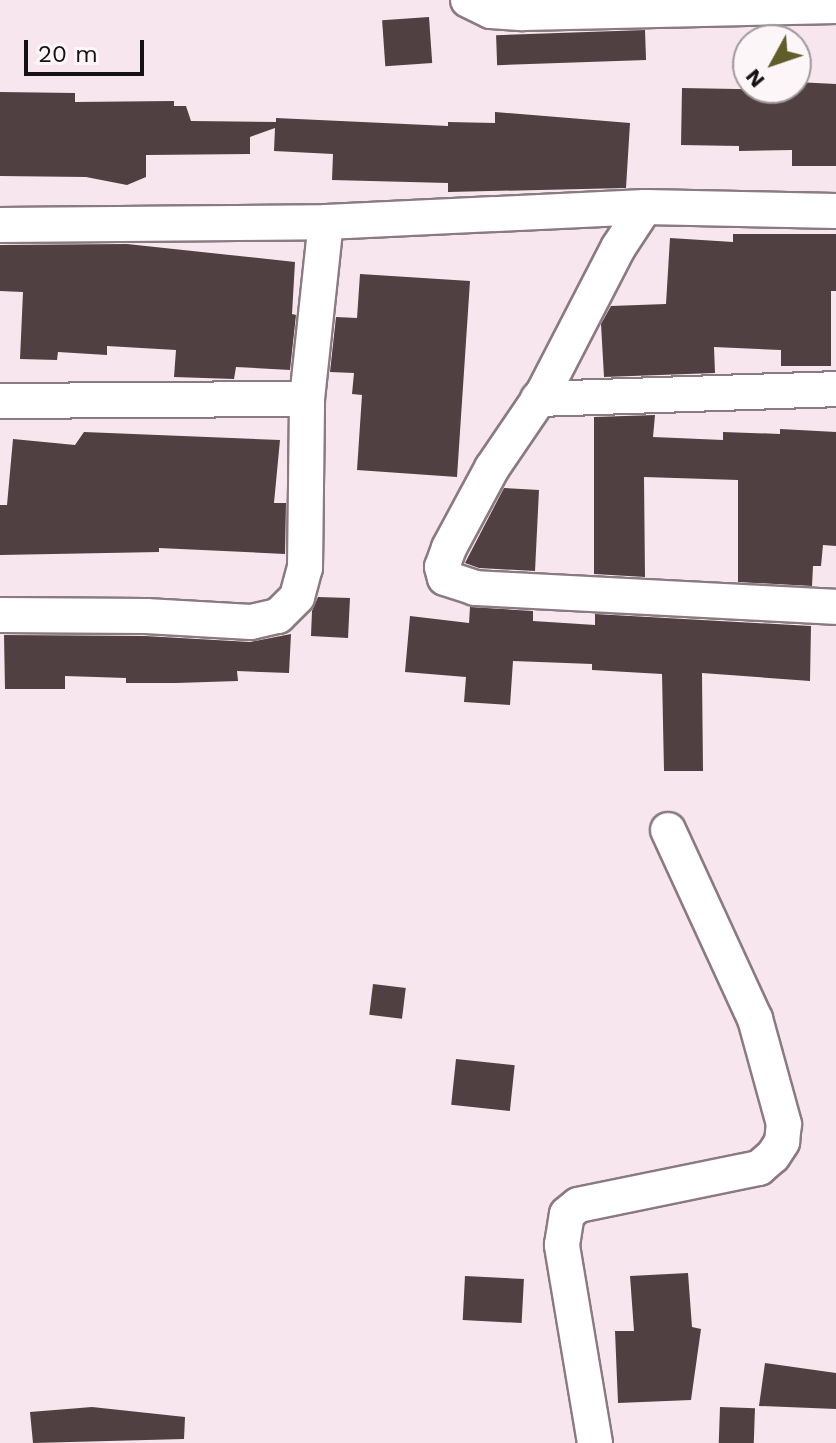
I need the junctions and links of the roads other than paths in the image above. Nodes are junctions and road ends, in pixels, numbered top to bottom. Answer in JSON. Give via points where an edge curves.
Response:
{"nodes":[{"id":1,"x":468,"y":0,"type":"edge"},
{"id":2,"x":700,"y":3,"type":"edge"},
{"id":3,"x":836,"y":6,"type":"edge"},
{"id":4,"x":645,"y":207,"type":"junction"},
{"id":5,"x":836,"y":211,"type":"edge"},
{"id":6,"x":326,"y":222,"type":"junction"},
{"id":7,"x":0,"y":225,"type":"edge"},
{"id":8,"x":836,"y":389,"type":"edge"},
{"id":9,"x":307,"y":399,"type":"junction"},
{"id":10,"x":538,"y":399,"type":"junction"},
{"id":11,"x":0,"y":401,"type":"edge"},
{"id":12,"x":836,"y":607,"type":"edge"},
{"id":13,"x":0,"y":615,"type":"edge"},
{"id":14,"x":668,"y":830,"type":"dead end"},
{"id":15,"x":595,"y":1443,"type":"edge"}],
"edges":[{"from":1,"to":2,"type":"street","via":[[491,11],[523,13]]},
{"from":2,"to":3,"type":"street"},
{"from":4,"to":5,"type":"street"},
{"from":4,"to":6,"type":"street"},
{"from":4,"to":10,"type":"street"},
{"from":6,"to":7,"type":"street"},
{"from":6,"to":9,"type":"street"},
{"from":8,"to":10,"type":"street"},
{"from":9,"to":11,"type":"street"},
{"from":9,"to":13,"type":"street","via":[[305,568],[297,597],[278,616],[251,622]]},
{"from":10,"to":12,"type":"street","via":[[492,468],[449,548],[442,567],[445,578],[475,588]]},
{"from":14,"to":15,"type":"street","via":[[755,1019],[784,1124],[782,1142],[759,1168],[578,1205],[567,1214],[562,1245]]}]}
